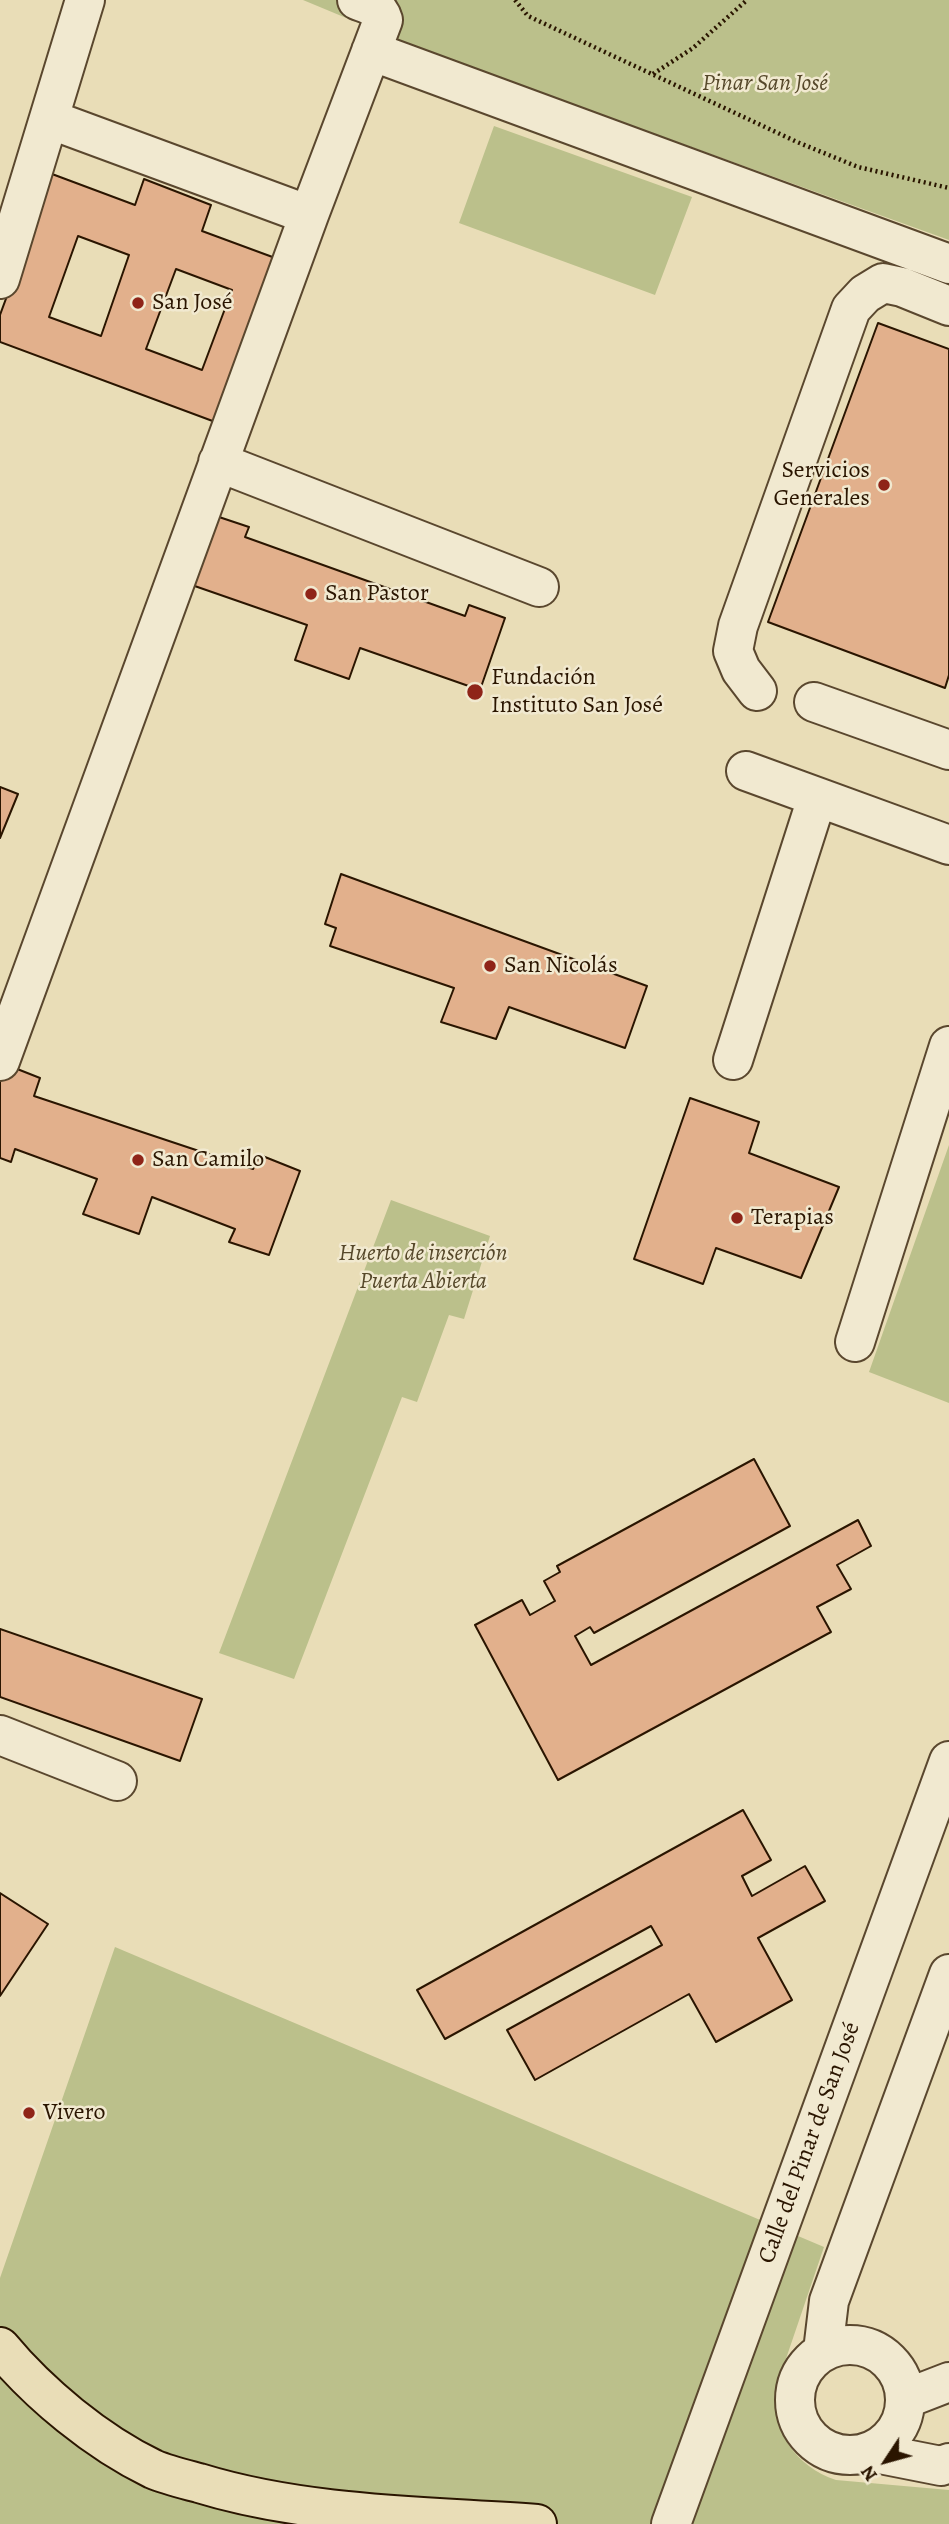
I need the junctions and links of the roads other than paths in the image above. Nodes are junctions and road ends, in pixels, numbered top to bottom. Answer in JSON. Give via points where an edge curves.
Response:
{"nodes":[{"id":1,"x":85,"y":0,"type":"edge"},
{"id":2,"x":357,"y":0,"type":"edge"},
{"id":3,"x":371,"y":51,"type":"junction"},
{"id":4,"x":49,"y":119,"type":"junction"},
{"id":5,"x":309,"y":215,"type":"junction"},
{"id":6,"x":949,"y":264,"type":"edge"},
{"id":7,"x":0,"y":279,"type":"edge"},
{"id":8,"x":949,"y":306,"type":"edge"},
{"id":9,"x":218,"y":463,"type":"junction"},
{"id":10,"x":539,"y":587,"type":"dead end"},
{"id":11,"x":757,"y":691,"type":"dead end"},
{"id":12,"x":814,"y":702,"type":"dead end"},
{"id":13,"x":949,"y":750,"type":"edge"},
{"id":14,"x":746,"y":771,"type":"dead end"},
{"id":15,"x":817,"y":799,"type":"junction"},
{"id":16,"x":949,"y":845,"type":"edge"},
{"id":17,"x":3,"y":1044,"type":"edge"},
{"id":18,"x":949,"y":1046,"type":"edge"},
{"id":19,"x":733,"y":1060,"type":"dead end"},
{"id":20,"x":855,"y":1342,"type":"dead end"},
{"id":21,"x":0,"y":1735,"type":"edge"},
{"id":22,"x":949,"y":1761,"type":"edge"},
{"id":23,"x":117,"y":1781,"type":"dead end"},
{"id":24,"x":949,"y":1974,"type":"edge"},
{"id":25,"x":0,"y":2347,"type":"edge"},
{"id":26,"x":824,"y":2351,"type":"junction"},
{"id":27,"x":949,"y":2382,"type":"edge"},
{"id":28,"x":905,"y":2399,"type":"junction"},
{"id":29,"x":870,"y":2452,"type":"junction"},
{"id":30,"x":949,"y":2463,"type":"edge"},
{"id":31,"x":537,"y":2524,"type":"edge"},
{"id":32,"x":671,"y":2524,"type":"edge"}],
"edges":[{"from":1,"to":4,"type":"street"},
{"from":2,"to":3,"type":"street","via":[[374,6],[383,20]]},
{"from":3,"to":5,"type":"street"},
{"from":3,"to":6,"type":"street"},
{"from":4,"to":5,"type":"street"},
{"from":4,"to":7,"type":"street"},
{"from":5,"to":9,"type":"street"},
{"from":8,"to":11,"type":"street","via":[[883,283],[851,309],[738,626],[733,651]]},
{"from":9,"to":10,"type":"street"},
{"from":9,"to":17,"type":"street"},
{"from":12,"to":13,"type":"street"},
{"from":14,"to":15,"type":"street"},
{"from":15,"to":16,"type":"street"},
{"from":15,"to":19,"type":"street"},
{"from":18,"to":20,"type":"street"},
{"from":21,"to":23,"type":"street"},
{"from":22,"to":32,"type":"street","name":"Calle del Pinar de San José"},
{"from":24,"to":26,"type":"street","via":[[829,2301]]},
{"from":25,"to":31,"type":"main road","via":[[80,2424],[154,2469],[292,2505]]},
{"from":26,"to":28,"type":"street","via":[[842,2344],[876,2351],[892,2363],[902,2380]]},
{"from":26,"to":29,"type":"street","via":[[808,2362],[797,2382],[797,2420],[822,2449],[851,2456]]},
{"from":27,"to":28,"type":"street"},
{"from":28,"to":29,"type":"street","via":[[899,2426],[887,2442]]},
{"from":29,"to":30,"type":"street","via":[[941,2466]]}]}
